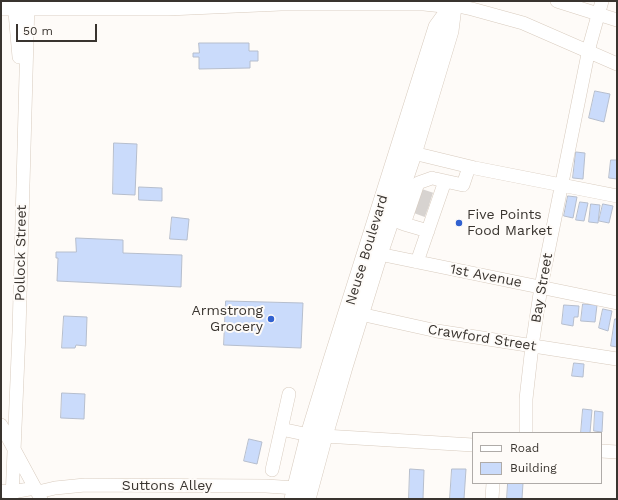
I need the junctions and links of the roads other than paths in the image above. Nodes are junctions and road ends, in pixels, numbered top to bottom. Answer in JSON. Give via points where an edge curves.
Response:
{"nodes":[{"id":1,"x":557,"y":1,"type":"edge"},
{"id":2,"x":454,"y":3,"type":"edge"},
{"id":3,"x":17,"y":5,"type":"edge"},
{"id":4,"x":600,"y":7,"type":"edge"},
{"id":5,"x":617,"y":20,"type":"edge"},
{"id":6,"x":589,"y":51,"type":"junction"},
{"id":7,"x":617,"y":64,"type":"edge"},
{"id":8,"x":406,"y":152,"type":"junction"},
{"id":9,"x":437,"y":159,"type":"junction"},
{"id":10,"x":469,"y":167,"type":"junction"},
{"id":11,"x":432,"y":178,"type":"junction"},
{"id":12,"x":445,"y":181,"type":"junction"},
{"id":13,"x":562,"y":185,"type":"junction"},
{"id":14,"x":617,"y":196,"type":"edge"},
{"id":15,"x":421,"y":199,"type":"junction"},
{"id":16,"x":398,"y":221,"type":"junction"},
{"id":17,"x":428,"y":230,"type":"junction"},
{"id":18,"x":379,"y":254,"type":"junction"},
{"id":19,"x":416,"y":262,"type":"junction"},
{"id":20,"x":541,"y":287,"type":"junction"},
{"id":21,"x":617,"y":303,"type":"edge"},
{"id":22,"x":354,"y":313,"type":"junction"},
{"id":23,"x":532,"y":346,"type":"junction"},
{"id":24,"x":617,"y":359,"type":"edge"},
{"id":25,"x":289,"y":394,"type":"dead end"},
{"id":26,"x":1,"y":425,"type":"edge"},
{"id":27,"x":281,"y":429,"type":"junction"},
{"id":28,"x":526,"y":432,"type":"edge"},
{"id":29,"x":316,"y":435,"type":"junction"},
{"id":30,"x":472,"y":445,"type":"edge"},
{"id":31,"x":602,"y":451,"type":"edge"},
{"id":32,"x":15,"y":452,"type":"junction"},
{"id":33,"x":617,"y":452,"type":"edge"},
{"id":34,"x":272,"y":470,"type":"dead end"},
{"id":35,"x":493,"y":484,"type":"edge"},
{"id":36,"x":38,"y":493,"type":"edge"},
{"id":37,"x":8,"y":494,"type":"edge"},
{"id":38,"x":299,"y":495,"type":"edge"},
{"id":39,"x":492,"y":499,"type":"edge"}],
"edges":[{"from":1,"to":4,"type":"street"},
{"from":2,"to":3,"type":"main road","via":[[281,2],[168,7]]},
{"from":2,"to":6,"type":"street","via":[[523,23]]},
{"from":2,"to":8,"type":"main road","name":"Neuse Boulevard","via":[[450,31]]},
{"from":3,"to":32,"type":"street","name":"Pollock Street","via":[[25,110]]},
{"from":4,"to":5,"type":"street"},
{"from":4,"to":6,"type":"street","name":"Bay Street"},
{"from":6,"to":7,"type":"street"},
{"from":6,"to":13,"type":"street","name":"Bay Street"},
{"from":8,"to":9,"type":"street"},
{"from":8,"to":15,"type":"main road","name":"Neuse Boulevard"},
{"from":8,"to":22,"type":"main road","name":"Neuse Boulevard","via":[[366,250]]},
{"from":9,"to":10,"type":"street"},
{"from":9,"to":11,"type":"street"},
{"from":10,"to":12,"type":"street","via":[[463,184]]},
{"from":10,"to":13,"type":"street"},
{"from":11,"to":12,"type":"street"},
{"from":11,"to":15,"type":"street"},
{"from":12,"to":15,"type":"street"},
{"from":13,"to":14,"type":"street"},
{"from":13,"to":20,"type":"street","name":"Bay Street"},
{"from":15,"to":16,"type":"main road","name":"Neuse Boulevard"},
{"from":15,"to":16,"type":"street"},
{"from":15,"to":17,"type":"street"},
{"from":16,"to":17,"type":"street"},
{"from":16,"to":18,"type":"main road","name":"Neuse Boulevard"},
{"from":17,"to":19,"type":"street"},
{"from":18,"to":19,"type":"street","name":"1st Avenue"},
{"from":18,"to":22,"type":"main road","name":"Neuse Boulevard"},
{"from":19,"to":20,"type":"street","name":"1st Avenue"},
{"from":20,"to":21,"type":"street","name":"1st Avenue"},
{"from":20,"to":23,"type":"street","name":"Bay Street"},
{"from":22,"to":23,"type":"street","name":"Crawford Street","via":[[437,331]]},
{"from":22,"to":29,"type":"main road","name":"Neuse Boulevard"},
{"from":23,"to":24,"type":"street","name":"Crawford Street"},
{"from":23,"to":28,"type":"street","name":"Bay Street","via":[[526,399]]},
{"from":25,"to":27,"type":"street"},
{"from":26,"to":32,"type":"street"},
{"from":27,"to":29,"type":"street"},
{"from":27,"to":34,"type":"street"},
{"from":29,"to":30,"type":"street"},
{"from":29,"to":38,"type":"main road","name":"Neuse Boulevard"},
{"from":31,"to":33,"type":"street"},
{"from":32,"to":36,"type":"street"},
{"from":32,"to":37,"type":"street","name":"Pollock Street"},
{"from":35,"to":39,"type":"street"},
{"from":36,"to":37,"type":"street","name":"Suttons Alley"},
{"from":36,"to":38,"type":"street","name":"Suttons Alley","via":[[55,488],[85,485],[266,486]]}]}
